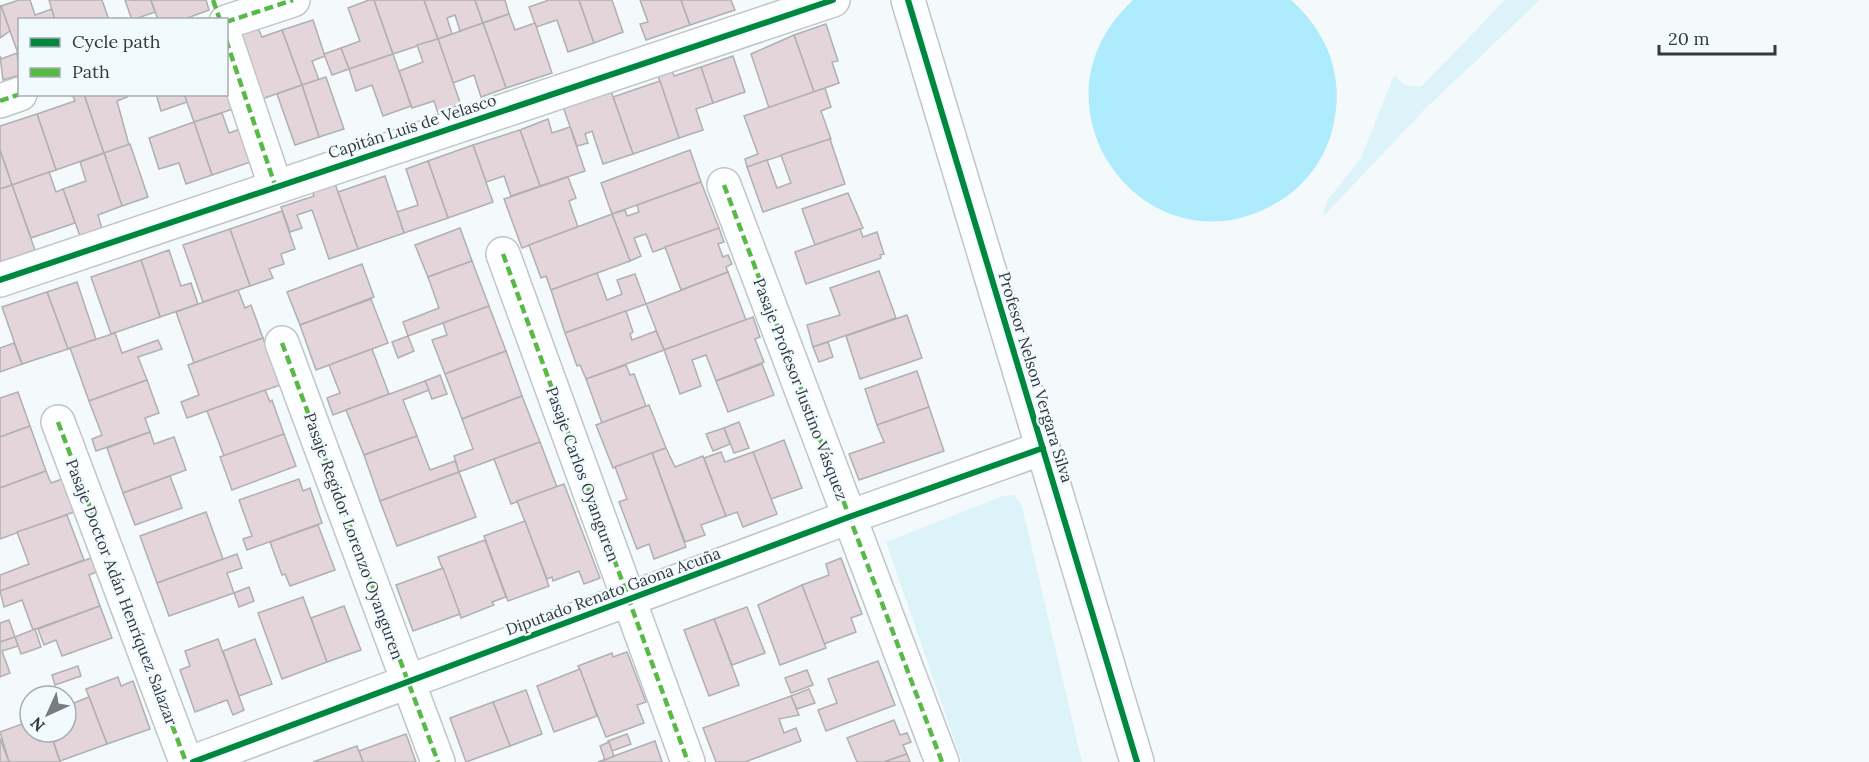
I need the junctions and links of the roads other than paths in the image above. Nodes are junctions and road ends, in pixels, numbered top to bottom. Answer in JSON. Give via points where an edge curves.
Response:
{"nodes":[{"id":1,"x":213,"y":0,"type":"edge"},
{"id":2,"x":293,"y":0,"type":"edge"},
{"id":3,"x":833,"y":0,"type":"edge"},
{"id":4,"x":908,"y":0,"type":"edge"},
{"id":5,"x":219,"y":18,"type":"edge"},
{"id":6,"x":228,"y":21,"type":"edge"},
{"id":7,"x":228,"y":46,"type":"edge"},
{"id":8,"x":18,"y":95,"type":"edge"},
{"id":9,"x":0,"y":100,"type":"edge"},
{"id":10,"x":275,"y":185,"type":"junction"},
{"id":11,"x":724,"y":185,"type":"dead end"},
{"id":12,"x":503,"y":254,"type":"dead end"},
{"id":13,"x":0,"y":280,"type":"edge"},
{"id":14,"x":282,"y":343,"type":"dead end"},
{"id":15,"x":58,"y":422,"type":"dead end"},
{"id":16,"x":1043,"y":448,"type":"junction"},
{"id":17,"x":849,"y":517,"type":"junction"},
{"id":18,"x":629,"y":599,"type":"junction"},
{"id":19,"x":408,"y":682,"type":"junction"},
{"id":20,"x":186,"y":762,"type":"edge"},
{"id":21,"x":193,"y":762,"type":"edge"},
{"id":22,"x":438,"y":762,"type":"edge"},
{"id":23,"x":688,"y":762,"type":"edge"},
{"id":24,"x":942,"y":762,"type":"edge"},
{"id":25,"x":1137,"y":762,"type":"edge"}],
"edges":[{"from":1,"to":5,"type":"street"},
{"from":2,"to":6,"type":"street"},
{"from":3,"to":10,"type":"street","name":"Capitán Luis de Velasco"},
{"from":4,"to":16,"type":"street","name":"Profesor Nelson Vergara Silva"},
{"from":7,"to":10,"type":"street"},
{"from":8,"to":9,"type":"street"},
{"from":10,"to":13,"type":"street","name":"Capitán Luis de Velasco"},
{"from":11,"to":17,"type":"street","name":"Pasaje Profesor Justino Vásquez"},
{"from":12,"to":18,"type":"street","name":"Pasaje Carlos Oyanguren"},
{"from":14,"to":19,"type":"street","name":"Pasaje Regidor Lorenzo Oyanguren"},
{"from":15,"to":20,"type":"street","name":"Pasaje Doctor Adán Henríquez Salazar"},
{"from":16,"to":17,"type":"street","name":"Diputado Renato Gaona Acuña"},
{"from":16,"to":25,"type":"street","name":"Profesor Nelson Vergara Silva"},
{"from":17,"to":18,"type":"street","name":"Diputado Renato Gaona Acuña"},
{"from":17,"to":24,"type":"street","name":"Pasaje Profesor Justino Vásquez"},
{"from":18,"to":19,"type":"street","name":"Diputado Renato Gaona Acuña"},
{"from":18,"to":23,"type":"street","name":"Pasaje Carlos Oyanguren"},
{"from":19,"to":21,"type":"street","name":"Diputado Renato Gaona Acuña"},
{"from":19,"to":22,"type":"street","name":"Pasaje Regidor Lorenzo Oyanguren"}]}
